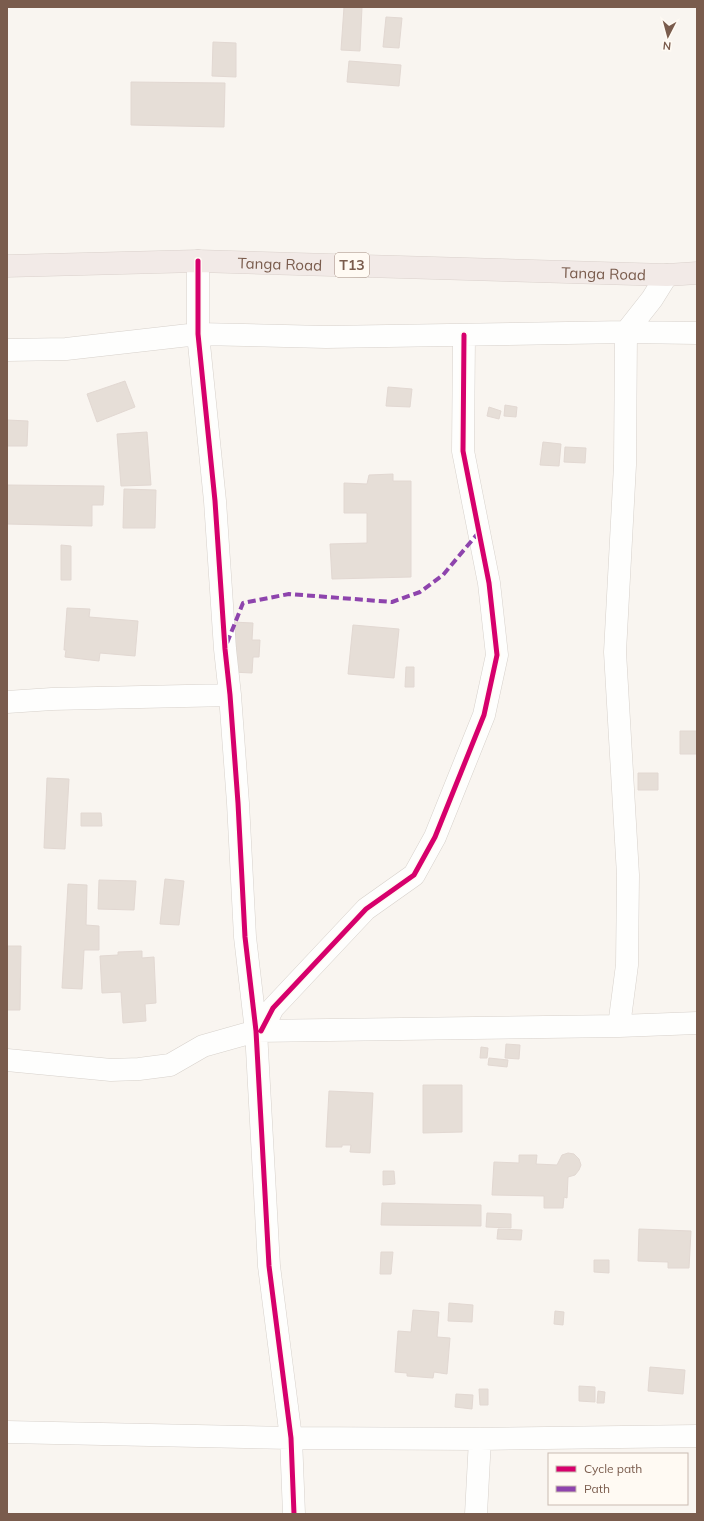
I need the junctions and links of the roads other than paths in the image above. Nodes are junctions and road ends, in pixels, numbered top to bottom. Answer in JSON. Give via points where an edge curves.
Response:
{"nodes":[{"id":1,"x":198,"y":261,"type":"junction"},
{"id":2,"x":7,"y":266,"type":"edge"},
{"id":3,"x":697,"y":273,"type":"edge"},
{"id":4,"x":667,"y":274,"type":"junction"},
{"id":5,"x":626,"y":332,"type":"junction"},
{"id":6,"x":697,"y":333,"type":"edge"},
{"id":7,"x":198,"y":334,"type":"junction"},
{"id":8,"x":464,"y":334,"type":"junction"},
{"id":9,"x":7,"y":350,"type":"edge"},
{"id":10,"x":230,"y":695,"type":"junction"},
{"id":11,"x":7,"y":702,"type":"edge"},
{"id":12,"x":697,"y":1023,"type":"edge"},
{"id":13,"x":619,"y":1026,"type":"junction"},
{"id":14,"x":258,"y":1031,"type":"junction"},
{"id":15,"x":7,"y":1060,"type":"edge"},
{"id":16,"x":7,"y":1432,"type":"edge"},
{"id":17,"x":697,"y":1436,"type":"edge"},
{"id":18,"x":291,"y":1438,"type":"junction"},
{"id":19,"x":480,"y":1439,"type":"junction"},
{"id":20,"x":294,"y":1514,"type":"edge"},
{"id":21,"x":476,"y":1514,"type":"edge"}],
"edges":[{"from":1,"to":2,"type":"highway","name":"Tanga Road","number":"T13"},
{"from":1,"to":4,"type":"highway","name":"Tanga Road","number":"T13"},
{"from":1,"to":7,"type":"street"},
{"from":3,"to":4,"type":"highway","name":"Tanga Road","number":"T13"},
{"from":4,"to":5,"type":"street","via":[[652,299]]},
{"from":5,"to":6,"type":"street"},
{"from":5,"to":8,"type":"street"},
{"from":5,"to":13,"type":"street","via":[[625,465],[614,652],[628,875],[627,965]]},
{"from":7,"to":8,"type":"street","via":[[326,337]]},
{"from":7,"to":9,"type":"street","via":[[66,349]]},
{"from":7,"to":10,"type":"street","via":[[215,501]]},
{"from":8,"to":14,"type":"street","via":[[463,450],[489,583],[497,655],[484,715],[435,837],[414,875],[366,908],[273,1008]]},
{"from":10,"to":11,"type":"street"},
{"from":10,"to":14,"type":"street","via":[[245,937]]},
{"from":12,"to":13,"type":"street"},
{"from":13,"to":14,"type":"street"},
{"from":14,"to":15,"type":"street","via":[[202,1046],[170,1065],[139,1069],[111,1070]]},
{"from":14,"to":18,"type":"street","via":[[268,1266]]},
{"from":16,"to":18,"type":"street"},
{"from":17,"to":19,"type":"street"},
{"from":18,"to":19,"type":"street"},
{"from":18,"to":20,"type":"street"},
{"from":19,"to":21,"type":"street"}]}
